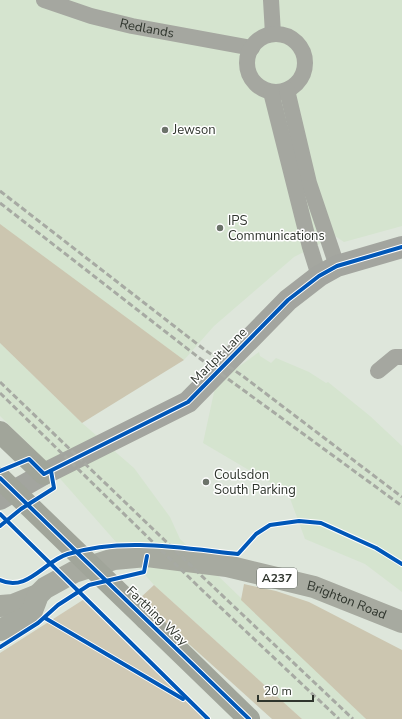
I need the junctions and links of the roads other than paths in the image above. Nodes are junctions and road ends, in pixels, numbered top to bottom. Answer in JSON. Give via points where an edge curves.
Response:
{"nodes":[{"id":1,"x":44,"y":0,"type":"edge"},
{"id":2,"x":271,"y":0,"type":"edge"},
{"id":3,"x":273,"y":34,"type":"junction"},
{"id":4,"x":252,"y":48,"type":"junction"},
{"id":5,"x":287,"y":90,"type":"junction"},
{"id":6,"x":271,"y":92,"type":"junction"},
{"id":7,"x":402,"y":247,"type":"edge"},
{"id":8,"x":328,"y":271,"type":"junction"},
{"id":9,"x":402,"y":357,"type":"edge"},
{"id":10,"x":378,"y":371,"type":"dead end"},
{"id":11,"x":0,"y":432,"type":"edge"},
{"id":12,"x":44,"y":474,"type":"junction"},
{"id":13,"x":0,"y":478,"type":"edge"},
{"id":14,"x":0,"y":500,"type":"edge"},
{"id":15,"x":38,"y":595,"type":"junction"},
{"id":16,"x":0,"y":606,"type":"edge"},
{"id":17,"x":402,"y":622,"type":"edge"},
{"id":18,"x":0,"y":630,"type":"edge"},
{"id":19,"x":248,"y":719,"type":"edge"}],
"edges":[{"from":1,"to":4,"type":"street","name":"Redlands","via":[[91,16],[132,26]]},
{"from":2,"to":3,"type":"street"},
{"from":3,"to":4,"type":"street","via":[[257,41]]},
{"from":3,"to":5,"type":"street","via":[[291,38],[298,44],[304,56],[305,70],[295,85]]},
{"from":4,"to":6,"type":"street","via":[[247,66],[250,75],[262,89]]},
{"from":5,"to":6,"type":"street"},
{"from":5,"to":8,"type":"street"},
{"from":6,"to":8,"type":"street","via":[[310,247]]},
{"from":7,"to":8,"type":"main road","name":"Marlpit Lane"},
{"from":8,"to":12,"type":"main road","name":"Marlpit Lane","via":[[288,300],[188,402]]},
{"from":9,"to":10,"type":"street","via":[[395,357]]},
{"from":11,"to":12,"type":"highway"},
{"from":12,"to":14,"type":"main road","name":"Marlpit Lane"},
{"from":13,"to":19,"type":"highway","name":"Farthing Way","bridge":true},
{"from":15,"to":16,"type":"main road","name":"Brighton Road","number":"A237","via":[[13,606]]},
{"from":15,"to":17,"type":"main road","name":"Brighton Road","number":"A237","via":[[45,588],[74,572],[114,559],[147,556],[227,566],[314,587]]},
{"from":15,"to":18,"type":"main road","via":[[30,616]]}]}
